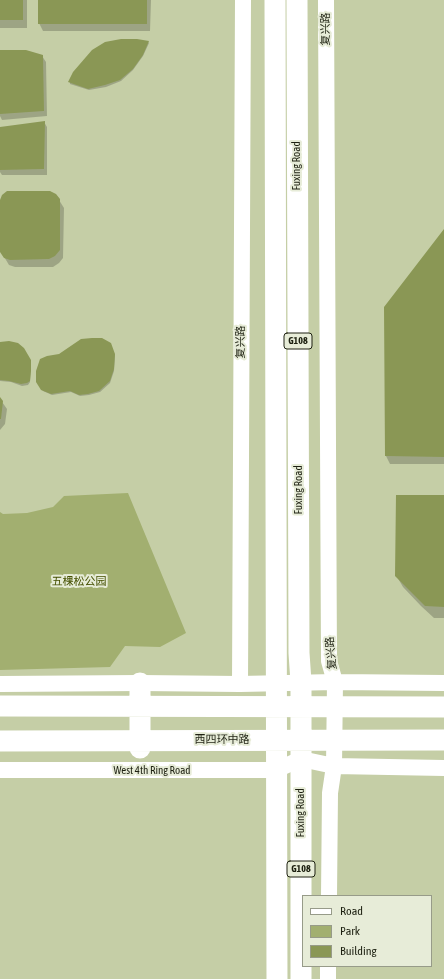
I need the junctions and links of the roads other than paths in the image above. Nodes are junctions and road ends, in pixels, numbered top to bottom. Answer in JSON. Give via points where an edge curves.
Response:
{"nodes":[{"id":1,"x":243,"y":0,"type":"edge"},
{"id":2,"x":275,"y":0,"type":"edge"},
{"id":3,"x":297,"y":0,"type":"edge"},
{"id":4,"x":326,"y":0,"type":"edge"},
{"id":5,"x":275,"y":682,"type":"junction"},
{"id":6,"x":301,"y":682,"type":"junction"},
{"id":7,"x":335,"y":682,"type":"junction"},
{"id":8,"x":140,"y":683,"type":"junction"},
{"id":9,"x":444,"y":683,"type":"edge"},
{"id":10,"x":0,"y":684,"type":"edge"},
{"id":11,"x":240,"y":684,"type":"junction"},
{"id":12,"x":0,"y":706,"type":"edge"},
{"id":13,"x":444,"y":707,"type":"edge"},
{"id":14,"x":444,"y":740,"type":"edge"},
{"id":15,"x":0,"y":741,"type":"edge"},
{"id":16,"x":140,"y":748,"type":"junction"},
{"id":17,"x":0,"y":755,"type":"edge"},
{"id":18,"x":301,"y":759,"type":"junction"},
{"id":19,"x":276,"y":761,"type":"junction"},
{"id":20,"x":334,"y":766,"type":"junction"},
{"id":21,"x":444,"y":768,"type":"edge"},
{"id":22,"x":0,"y":770,"type":"edge"},
{"id":23,"x":329,"y":895,"type":"edge"},
{"id":24,"x":328,"y":967,"type":"edge"},
{"id":25,"x":276,"y":979,"type":"edge"},
{"id":26,"x":301,"y":979,"type":"edge"},
{"id":27,"x":328,"y":979,"type":"edge"}],
"edges":[{"from":1,"to":11,"type":"street","name":"复兴路"},
{"from":2,"to":5,"type":"highway","name":"Fuxing Road","number":"G108"},
{"from":3,"to":6,"type":"highway","name":"Fuxing Road","number":"G108"},
{"from":4,"to":7,"type":"street","name":"复兴路","via":[[330,660]]},
{"from":5,"to":6,"type":"street"},
{"from":5,"to":11,"type":"street"},
{"from":5,"to":19,"type":"highway","name":"Fuxing Road","number":"G108"},
{"from":6,"to":7,"type":"street"},
{"from":6,"to":18,"type":"highway","name":"Fuxing Road","number":"G108"},
{"from":7,"to":9,"type":"street"},
{"from":7,"to":20,"type":"street","name":"复兴路"},
{"from":8,"to":10,"type":"street"},
{"from":8,"to":11,"type":"street"},
{"from":8,"to":16,"type":"highway"},
{"from":12,"to":13,"type":"highway"},
{"from":14,"to":15,"type":"highway","name":"西四环中路"},
{"from":16,"to":17,"type":"highway"},
{"from":16,"to":19,"type":"highway"},
{"from":18,"to":19,"type":"highway"},
{"from":18,"to":20,"type":"street"},
{"from":18,"to":26,"type":"highway","name":"Fuxing Road","number":"G108"},
{"from":19,"to":22,"type":"street","name":"West 4th Ring Road"},
{"from":19,"to":25,"type":"highway","name":"Fuxing Road","number":"G108"},
{"from":20,"to":21,"type":"street"},
{"from":20,"to":23,"type":"street","via":[[330,793]]},
{"from":24,"to":27,"type":"street"}]}
